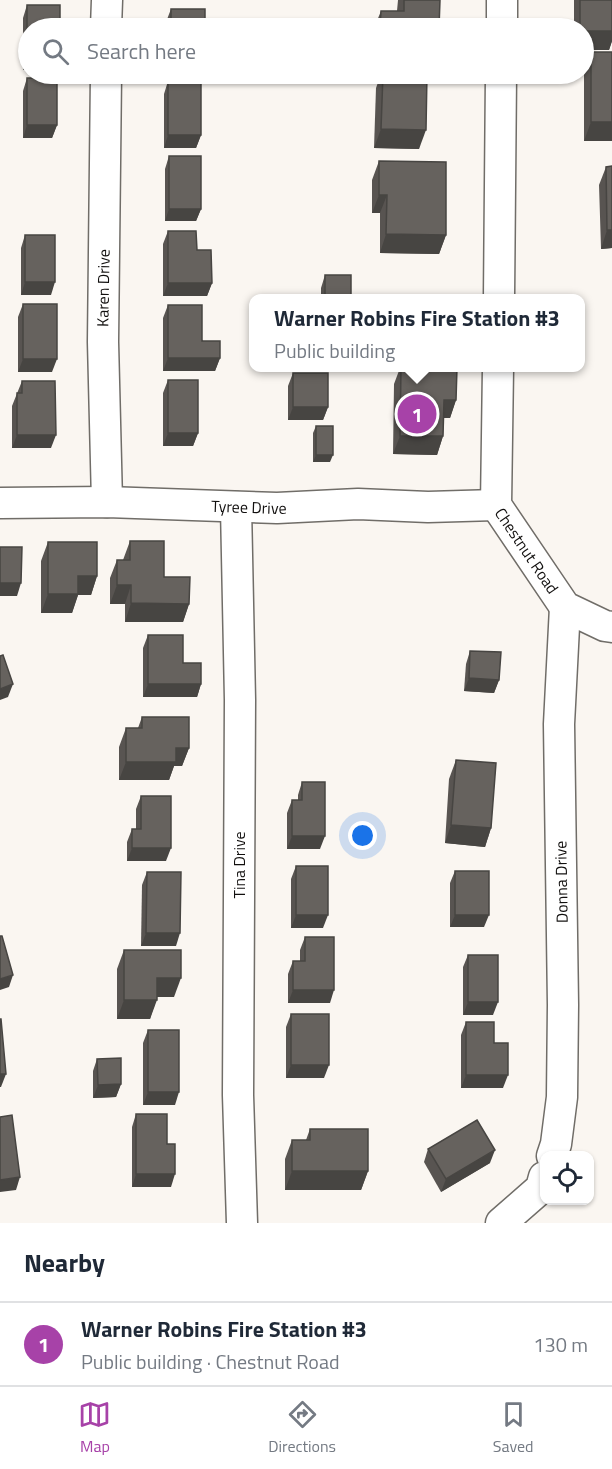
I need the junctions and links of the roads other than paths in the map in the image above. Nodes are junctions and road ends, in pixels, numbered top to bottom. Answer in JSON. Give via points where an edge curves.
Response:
{"nodes":[{"id":1,"x":106,"y":0,"type":"edge"},
{"id":2,"x":502,"y":0,"type":"edge"},
{"id":3,"x":106,"y":18,"type":"edge"},
{"id":4,"x":502,"y":18,"type":"edge"},
{"id":5,"x":106,"y":84,"type":"edge"},
{"id":6,"x":501,"y":84,"type":"edge"},
{"id":7,"x":499,"y":294,"type":"edge"},
{"id":8,"x":498,"y":372,"type":"edge"},
{"id":9,"x":106,"y":502,"type":"junction"},
{"id":10,"x":0,"y":503,"type":"edge"},
{"id":11,"x":496,"y":505,"type":"junction"},
{"id":12,"x":236,"y":507,"type":"junction"},
{"id":13,"x":565,"y":607,"type":"junction"},
{"id":14,"x":612,"y":627,"type":"edge"},
{"id":15,"x":553,"y":1151,"type":"edge"},
{"id":16,"x":540,"y":1189,"type":"edge"},
{"id":17,"x":242,"y":1223,"type":"edge"},
{"id":18,"x":501,"y":1223,"type":"edge"}],
"edges":[{"from":1,"to":3,"type":"street"},
{"from":2,"to":4,"type":"street"},
{"from":5,"to":9,"type":"street","name":"Karen Drive"},
{"from":6,"to":7,"type":"street"},
{"from":8,"to":11,"type":"street","name":"Chestnut Road"},
{"from":9,"to":10,"type":"street","name":"Tyree Drive"},
{"from":9,"to":12,"type":"street","name":"Tyree Drive"},
{"from":11,"to":12,"type":"street","name":"Tyree Drive"},
{"from":11,"to":13,"type":"street","name":"Chestnut Road"},
{"from":12,"to":17,"type":"street","name":"Tina Drive"},
{"from":13,"to":14,"type":"street","name":"Chestnut Road"},
{"from":13,"to":15,"type":"street","name":"Donna Drive","via":[[559,724],[562,1097]]},
{"from":16,"to":18,"type":"street"}]}
